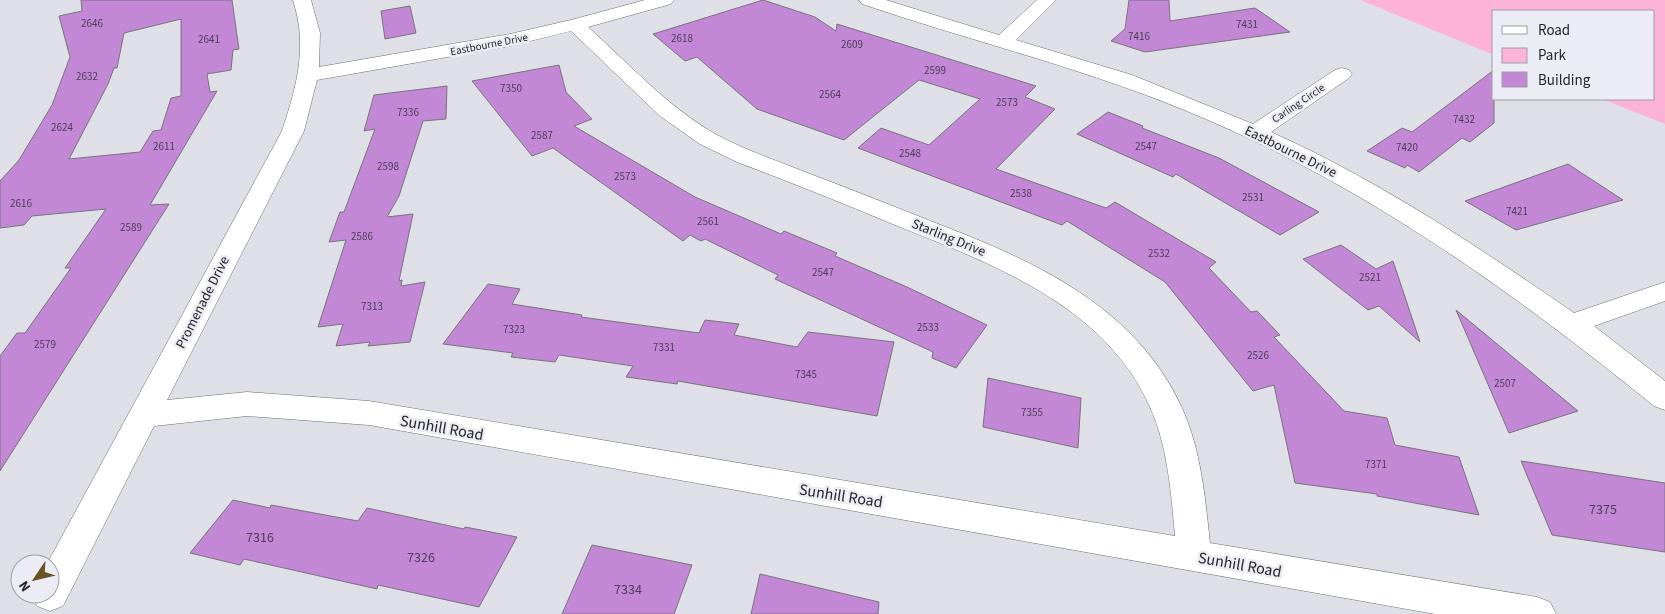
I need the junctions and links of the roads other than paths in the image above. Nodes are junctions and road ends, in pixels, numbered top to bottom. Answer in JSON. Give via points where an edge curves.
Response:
{"nodes":[{"id":1,"x":302,"y":0,"type":"edge"},
{"id":2,"x":664,"y":0,"type":"edge"},
{"id":3,"x":868,"y":0,"type":"edge"},
{"id":4,"x":1047,"y":0,"type":"edge"},
{"id":5,"x":575,"y":25,"type":"junction"},
{"id":6,"x":1004,"y":41,"type":"junction"},
{"id":7,"x":1342,"y":74,"type":"dead end"},
{"id":8,"x":310,"y":75,"type":"junction"},
{"id":9,"x":1254,"y":133,"type":"junction"},
{"id":10,"x":1665,"y":291,"type":"edge"},
{"id":11,"x":1571,"y":324,"type":"junction"},
{"id":12,"x":1665,"y":398,"type":"edge"},
{"id":13,"x":143,"y":416,"type":"junction"},
{"id":14,"x":1194,"y":556,"type":"junction"},
{"id":15,"x":60,"y":575,"type":"edge"},
{"id":16,"x":1538,"y":614,"type":"edge"}],
"edges":[{"from":1,"to":8,"type":"street","name":"Promenade Drive","via":[[310,29]]},
{"from":2,"to":5,"type":"street","name":"Eastbourne Drive"},
{"from":3,"to":6,"type":"street","name":"Eastbourne Drive"},
{"from":4,"to":6,"type":"street"},
{"from":5,"to":8,"type":"street","name":"Eastbourne Drive","via":[[480,46]]},
{"from":5,"to":14,"type":"street","name":"Starling Drive","via":[[668,111],[708,139],[1002,258],[1084,306],[1129,349],[1157,389],[1176,432],[1186,478]]},
{"from":6,"to":9,"type":"street","name":"Eastbourne Drive","via":[[1128,80]]},
{"from":7,"to":9,"type":"street","name":"Carling Circle"},
{"from":8,"to":13,"type":"street","name":"Promenade Drive","via":[[293,130]]},
{"from":9,"to":11,"type":"street","name":"Eastbourne Drive","via":[[1405,211]]},
{"from":10,"to":11,"type":"street"},
{"from":11,"to":12,"type":"street","name":"Eastbourne Drive"},
{"from":13,"to":14,"type":"street","name":"Sunhill Road","via":[[247,404],[369,413]]},
{"from":13,"to":15,"type":"street","name":"Promenade Drive"},
{"from":14,"to":16,"type":"street","name":"Sunhill Road"}]}
